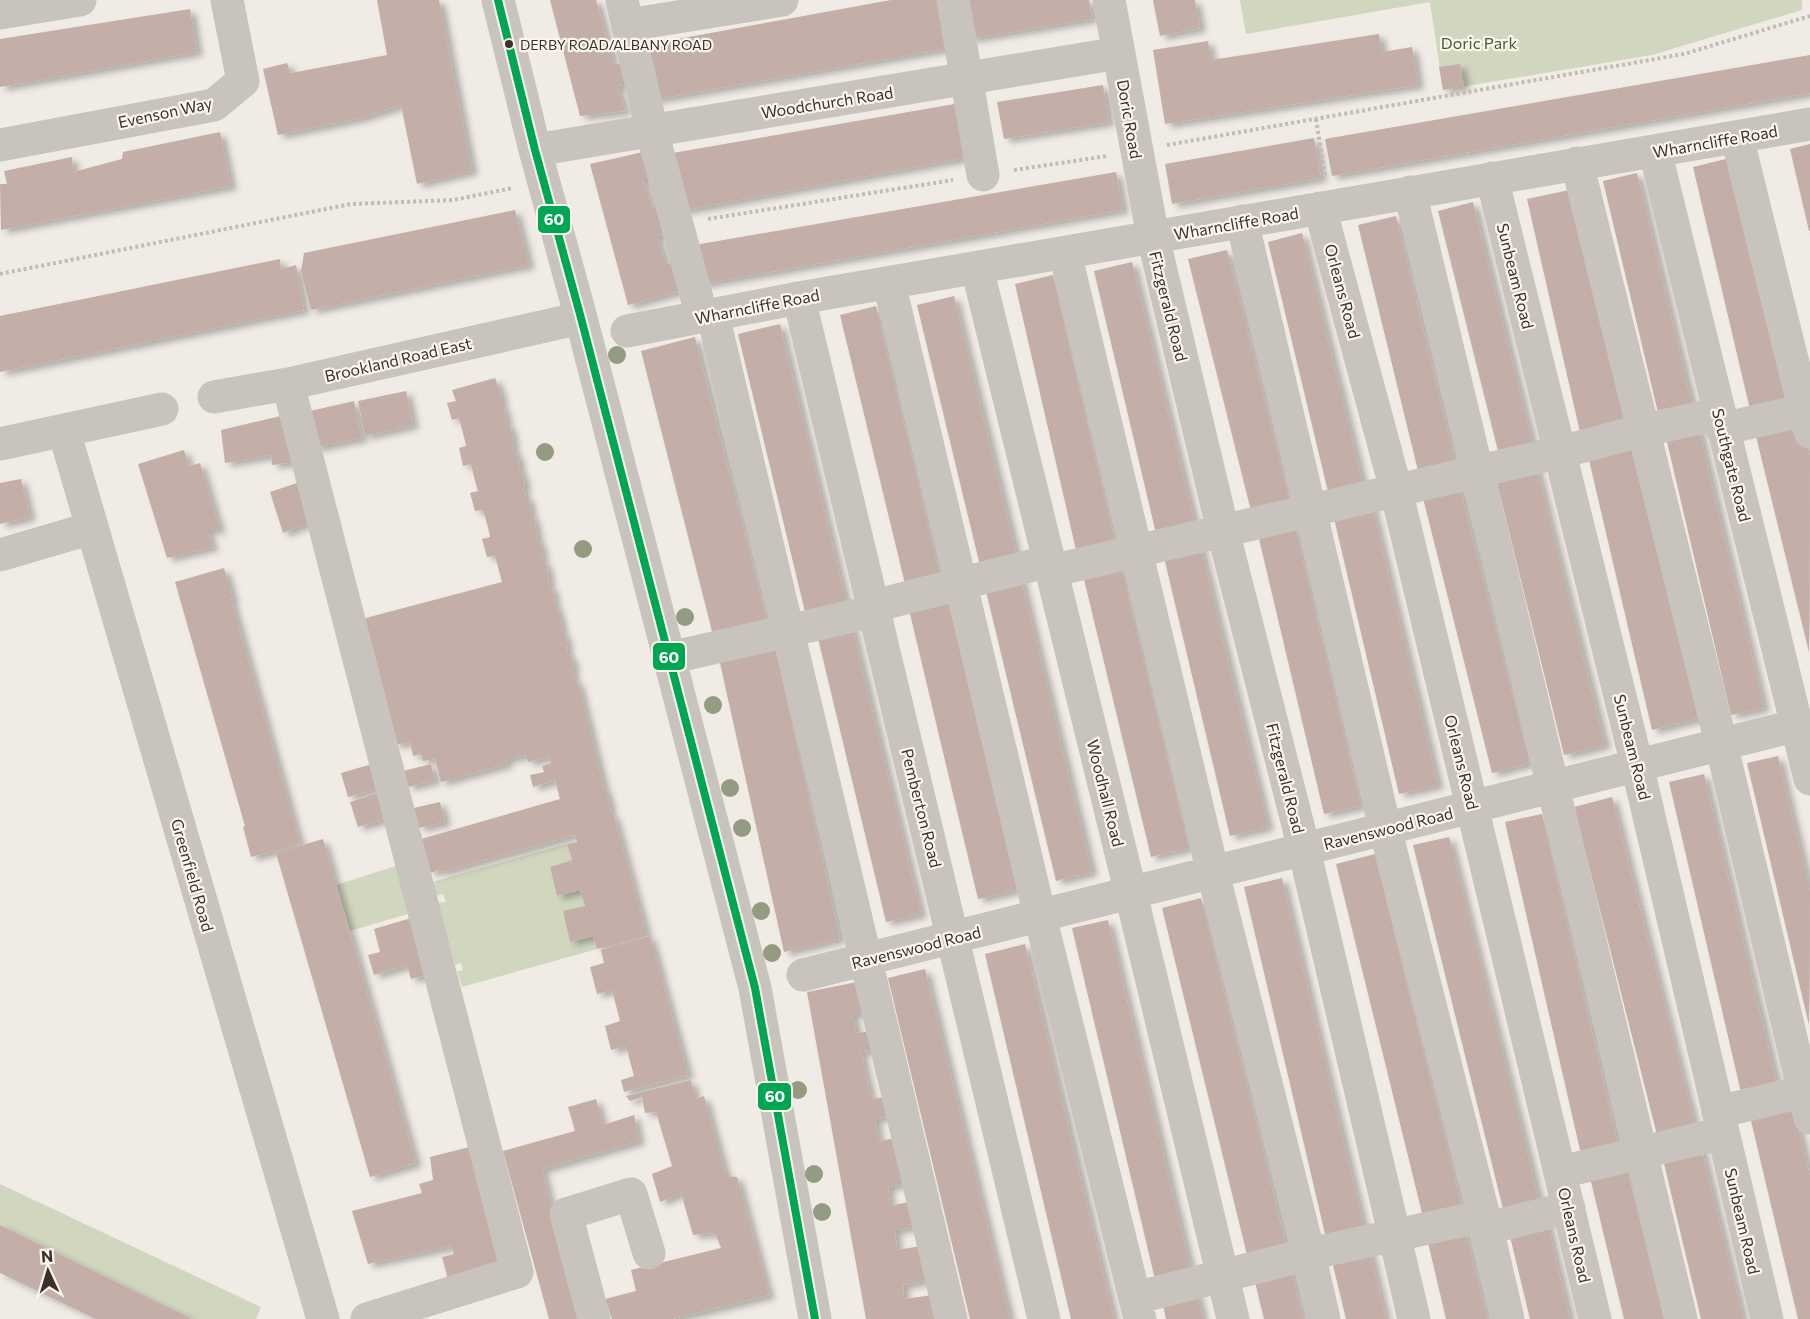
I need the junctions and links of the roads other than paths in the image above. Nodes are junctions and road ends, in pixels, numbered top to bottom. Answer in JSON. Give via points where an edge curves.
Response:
{"nodes":[{"id":1,"x":80,"y":0,"type":"edge"},
{"id":2,"x":227,"y":0,"type":"edge"},
{"id":3,"x":498,"y":0,"type":"edge"},
{"id":4,"x":782,"y":0,"type":"edge"},
{"id":5,"x":953,"y":0,"type":"edge"},
{"id":6,"x":1109,"y":0,"type":"edge"},
{"id":7,"x":0,"y":13,"type":"edge"},
{"id":8,"x":625,"y":13,"type":"edge"},
{"id":9,"x":1119,"y":53,"type":"junction"},
{"id":10,"x":966,"y":79,"type":"junction"},
{"id":11,"x":1810,"y":124,"type":"edge"},
{"id":12,"x":652,"y":131,"type":"junction"},
{"id":13,"x":1737,"y":137,"type":"junction"},
{"id":14,"x":0,"y":145,"type":"edge"},
{"id":15,"x":536,"y":150,"type":"junction"},
{"id":16,"x":1655,"y":151,"type":"junction"},
{"id":17,"x":1577,"y":163,"type":"junction"},
{"id":18,"x":983,"y":175,"type":"road end"},
{"id":19,"x":1492,"y":177,"type":"junction"},
{"id":20,"x":1410,"y":192,"type":"junction"},
{"id":21,"x":1325,"y":207,"type":"junction"},
{"id":22,"x":1242,"y":221,"type":"junction"},
{"id":23,"x":1151,"y":224,"type":"junction"},
{"id":24,"x":1065,"y":253,"type":"junction"},
{"id":25,"x":977,"y":268,"type":"junction"},
{"id":26,"x":889,"y":283,"type":"junction"},
{"id":27,"x":799,"y":298,"type":"junction"},
{"id":28,"x":707,"y":316,"type":"junction"},
{"id":29,"x":581,"y":318,"type":"junction"},
{"id":30,"x":630,"y":331,"type":"dead end"},
{"id":31,"x":288,"y":384,"type":"junction"},
{"id":32,"x":214,"y":397,"type":"dead end"},
{"id":33,"x":162,"y":409,"type":"dead end"},
{"id":34,"x":1720,"y":421,"type":"junction"},
{"id":35,"x":1807,"y":421,"type":"edge"},
{"id":36,"x":1644,"y":429,"type":"junction"},
{"id":37,"x":64,"y":431,"type":"junction"},
{"id":38,"x":0,"y":444,"type":"edge"},
{"id":39,"x":1561,"y":452,"type":"junction"},
{"id":40,"x":1476,"y":471,"type":"junction"},
{"id":41,"x":1396,"y":490,"type":"junction"},
{"id":42,"x":1310,"y":510,"type":"junction"},
{"id":43,"x":92,"y":528,"type":"junction"},
{"id":44,"x":1224,"y":531,"type":"junction"},
{"id":45,"x":1136,"y":552,"type":"junction"},
{"id":46,"x":0,"y":555,"type":"edge"},
{"id":47,"x":1050,"y":566,"type":"junction"},
{"id":48,"x":961,"y":584,"type":"junction"},
{"id":49,"x":874,"y":608,"type":"junction"},
{"id":50,"x":788,"y":631,"type":"junction"},
{"id":51,"x":669,"y":658,"type":"junction"},
{"id":52,"x":1798,"y":725,"type":"junction"},
{"id":53,"x":1721,"y":743,"type":"junction"},
{"id":54,"x":1637,"y":765,"type":"junction"},
{"id":55,"x":1810,"y":779,"type":"edge"},
{"id":56,"x":1553,"y":787,"type":"junction"},
{"id":57,"x":1473,"y":807,"type":"junction"},
{"id":58,"x":1385,"y":828,"type":"junction"},
{"id":59,"x":1304,"y":849,"type":"junction"},
{"id":60,"x":1213,"y":873,"type":"junction"},
{"id":61,"x":1131,"y":894,"type":"junction"},
{"id":62,"x":1040,"y":916,"type":"junction"},
{"id":63,"x":953,"y":938,"type":"junction"},
{"id":64,"x":865,"y":960,"type":"junction"},
{"id":65,"x":803,"y":975,"type":"dead end"},
{"id":66,"x":1808,"y":1100,"type":"edge"},
{"id":67,"x":1720,"y":1122,"type":"junction"},
{"id":68,"x":1642,"y":1152,"type":"junction"},
{"id":69,"x":1561,"y":1172,"type":"junction"},
{"id":70,"x":1569,"y":1208,"type":"junction"},
{"id":71,"x":1485,"y":1222,"type":"junction"},
{"id":72,"x":1394,"y":1236,"type":"junction"},
{"id":73,"x":649,"y":1253,"type":"dead end"},
{"id":74,"x":1310,"y":1254,"type":"junction"},
{"id":75,"x":1223,"y":1276,"type":"junction"},
{"id":76,"x":1135,"y":1313,"type":"edge"},
{"id":77,"x":323,"y":1319,"type":"edge"},
{"id":78,"x":367,"y":1319,"type":"edge"},
{"id":79,"x":594,"y":1319,"type":"edge"},
{"id":80,"x":815,"y":1319,"type":"edge"},
{"id":81,"x":951,"y":1319,"type":"edge"},
{"id":82,"x":1044,"y":1319,"type":"edge"},
{"id":83,"x":1233,"y":1319,"type":"edge"},
{"id":84,"x":1324,"y":1319,"type":"edge"},
{"id":85,"x":1414,"y":1319,"type":"edge"},
{"id":86,"x":1508,"y":1319,"type":"edge"},
{"id":87,"x":1595,"y":1319,"type":"edge"},
{"id":88,"x":1682,"y":1319,"type":"edge"},
{"id":89,"x":1767,"y":1319,"type":"edge"}],
"edges":[{"from":1,"to":7,"type":"street"},
{"from":2,"to":14,"type":"street","name":"Evenson Way","via":[[243,81],[214,105]]},
{"from":3,"to":15,"type":"street"},
{"from":4,"to":8,"type":"street"},
{"from":5,"to":10,"type":"street"},
{"from":6,"to":9,"type":"street","name":"Doric Road"},
{"from":8,"to":12,"type":"street"},
{"from":9,"to":10,"type":"street","name":"Woodchurch Road"},
{"from":9,"to":23,"type":"street","name":"Doric Road"},
{"from":10,"to":12,"type":"street","name":"Woodchurch Road"},
{"from":10,"to":18,"type":"street"},
{"from":11,"to":13,"type":"street","name":"Wharncliffe Road"},
{"from":12,"to":15,"type":"street","name":"Woodchurch Road"},
{"from":12,"to":28,"type":"street"},
{"from":13,"to":16,"type":"street","name":"Wharncliffe Road"},
{"from":13,"to":35,"type":"street"},
{"from":15,"to":29,"type":"street"},
{"from":16,"to":17,"type":"street","name":"Wharncliffe Road"},
{"from":16,"to":34,"type":"street","name":"Southgate Road"},
{"from":17,"to":19,"type":"street","name":"Wharncliffe Road"},
{"from":17,"to":36,"type":"street"},
{"from":19,"to":20,"type":"street","name":"Wharncliffe Road"},
{"from":19,"to":39,"type":"street","name":"Sunbeam Road"},
{"from":20,"to":21,"type":"street","name":"Wharncliffe Road"},
{"from":20,"to":40,"type":"street"},
{"from":21,"to":22,"type":"street","name":"Wharncliffe Road"},
{"from":21,"to":41,"type":"street","name":"Orleans Road"},
{"from":22,"to":23,"type":"street","name":"Wharncliffe Road"},
{"from":22,"to":42,"type":"street"},
{"from":23,"to":24,"type":"street","name":"Wharncliffe Road"},
{"from":23,"to":44,"type":"street","name":"Fitzgerald Road"},
{"from":24,"to":25,"type":"street","name":"Wharncliffe Road"},
{"from":24,"to":45,"type":"street"},
{"from":25,"to":26,"type":"street","name":"Wharncliffe Road"},
{"from":25,"to":47,"type":"street","name":"Woodhall Road"},
{"from":26,"to":27,"type":"street","name":"Wharncliffe Road"},
{"from":26,"to":48,"type":"street"},
{"from":27,"to":28,"type":"street","name":"Wharncliffe Road"},
{"from":27,"to":49,"type":"street","name":"Pemberton Road"},
{"from":28,"to":30,"type":"street","name":"Wharncliffe Road"},
{"from":28,"to":50,"type":"street"},
{"from":29,"to":31,"type":"street","name":"Brookland Road East"},
{"from":29,"to":51,"type":"street"},
{"from":31,"to":32,"type":"street","name":"Brookland Road East"},
{"from":31,"to":78,"type":"street","via":[[517,1272]]},
{"from":33,"to":37,"type":"street"},
{"from":34,"to":35,"type":"street"},
{"from":34,"to":36,"type":"street"},
{"from":34,"to":52,"type":"street","name":"Southgate Road"},
{"from":36,"to":39,"type":"street"},
{"from":36,"to":53,"type":"street"},
{"from":37,"to":38,"type":"street"},
{"from":37,"to":43,"type":"street","name":"Greenfield Road"},
{"from":39,"to":40,"type":"street"},
{"from":39,"to":54,"type":"street","name":"Sunbeam Road"},
{"from":40,"to":41,"type":"street"},
{"from":40,"to":56,"type":"street"},
{"from":41,"to":42,"type":"street"},
{"from":41,"to":57,"type":"street","name":"Orleans Road"},
{"from":42,"to":44,"type":"street"},
{"from":42,"to":58,"type":"street"},
{"from":43,"to":46,"type":"street"},
{"from":43,"to":77,"type":"street","name":"Greenfield Road"},
{"from":44,"to":45,"type":"street"},
{"from":44,"to":59,"type":"street","name":"Fitzgerald Road"},
{"from":45,"to":47,"type":"street"},
{"from":45,"to":60,"type":"street"},
{"from":47,"to":48,"type":"street"},
{"from":47,"to":61,"type":"street","name":"Woodhall Road"},
{"from":48,"to":49,"type":"street"},
{"from":48,"to":62,"type":"street"},
{"from":49,"to":50,"type":"street"},
{"from":49,"to":63,"type":"street","name":"Pemberton Road"},
{"from":50,"to":51,"type":"street"},
{"from":50,"to":64,"type":"street"},
{"from":51,"to":80,"type":"street","via":[[755,988]]},
{"from":52,"to":53,"type":"street","name":"Ravenswood Road"},
{"from":52,"to":55,"type":"street","name":"Southgate Road"},
{"from":53,"to":54,"type":"street","name":"Ravenswood Road"},
{"from":53,"to":66,"type":"street"},
{"from":54,"to":56,"type":"street","name":"Ravenswood Road"},
{"from":54,"to":67,"type":"street","name":"Sunbeam Road"},
{"from":56,"to":57,"type":"street","name":"Ravenswood Road"},
{"from":56,"to":68,"type":"street"},
{"from":57,"to":58,"type":"street","name":"Ravenswood Road"},
{"from":57,"to":69,"type":"street","name":"Orleans Road"},
{"from":58,"to":59,"type":"street","name":"Ravenswood Road"},
{"from":58,"to":71,"type":"street"},
{"from":59,"to":60,"type":"street","name":"Ravenswood Road"},
{"from":59,"to":72,"type":"street","name":"Fitzgerald Road"},
{"from":60,"to":61,"type":"street","name":"Ravenswood Road"},
{"from":60,"to":74,"type":"street"},
{"from":61,"to":62,"type":"street","name":"Ravenswood Road"},
{"from":61,"to":75,"type":"street","name":"Woodhall Road"},
{"from":62,"to":63,"type":"street","name":"Ravenswood Road"},
{"from":62,"to":76,"type":"street"},
{"from":63,"to":64,"type":"street","name":"Ravenswood Road"},
{"from":63,"to":82,"type":"street","name":"Pemberton Road"},
{"from":64,"to":65,"type":"street","name":"Ravenswood Road"},
{"from":64,"to":81,"type":"street"},
{"from":66,"to":67,"type":"street"},
{"from":67,"to":68,"type":"street"},
{"from":67,"to":89,"type":"street","name":"Sunbeam Road"},
{"from":68,"to":69,"type":"street"},
{"from":68,"to":88,"type":"street"},
{"from":69,"to":70,"type":"street","name":"Orleans Road"},
{"from":70,"to":71,"type":"street"},
{"from":70,"to":87,"type":"street","name":"Orleans Road"},
{"from":71,"to":72,"type":"street"},
{"from":71,"to":86,"type":"street"},
{"from":72,"to":74,"type":"street"},
{"from":72,"to":85,"type":"street","name":"Fitzgerald Road"},
{"from":73,"to":79,"type":"street","via":[[631,1194],[566,1214]]},
{"from":74,"to":75,"type":"street"},
{"from":74,"to":84,"type":"street"},
{"from":75,"to":76,"type":"street"},
{"from":75,"to":83,"type":"street","name":"Woodhall Road"}]}
